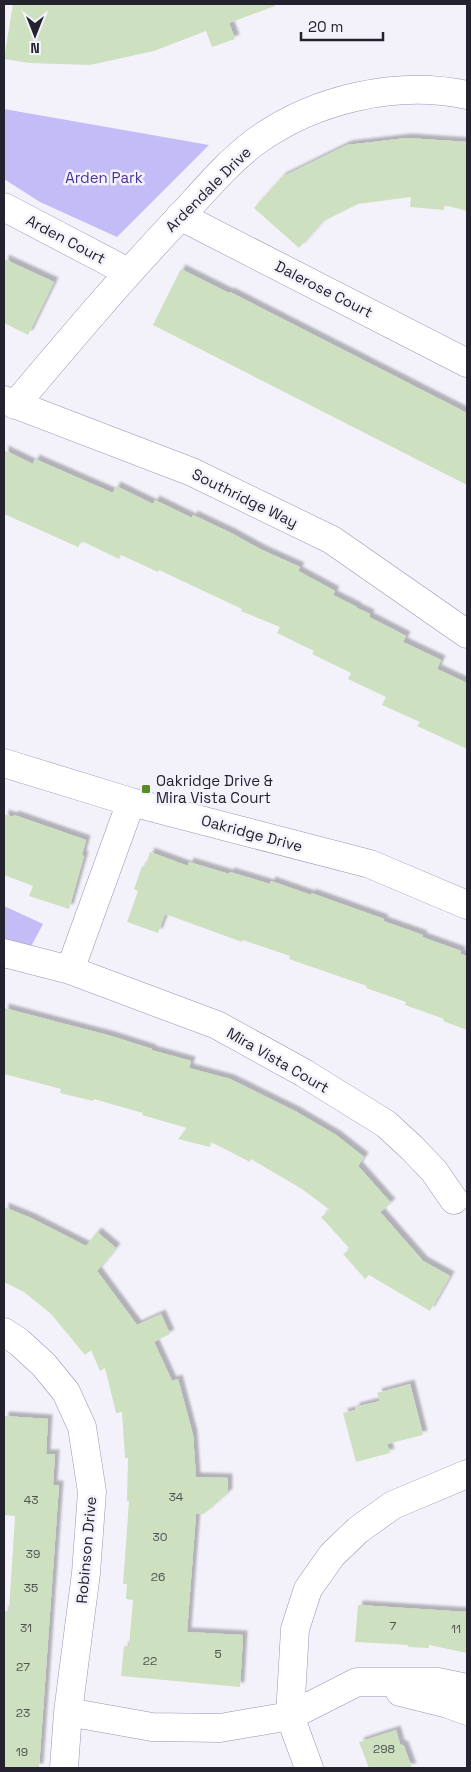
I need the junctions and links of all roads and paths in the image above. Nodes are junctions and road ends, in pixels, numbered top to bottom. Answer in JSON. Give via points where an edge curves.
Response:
{"nodes":[{"id":1,"x":467,"y":95,"type":"edge"},
{"id":2,"x":4,"y":207,"type":"edge"},
{"id":3,"x":180,"y":216,"type":"junction"},
{"id":4,"x":128,"y":272,"type":"junction"},
{"id":5,"x":467,"y":363,"type":"edge"},
{"id":6,"x":10,"y":402,"type":"edge"},
{"id":7,"x":467,"y":634,"type":"edge"},
{"id":8,"x":4,"y":763,"type":"edge"},
{"id":9,"x":131,"y":802,"type":"junction"},
{"id":10,"x":467,"y":905,"type":"edge"},
{"id":11,"x":4,"y":953,"type":"edge"},
{"id":12,"x":70,"y":970,"type":"junction"},
{"id":13,"x":454,"y":1200,"type":"dead end"},
{"id":14,"x":4,"y":1332,"type":"edge"},
{"id":15,"x":467,"y":1474,"type":"edge"},
{"id":16,"x":357,"y":1682,"type":"junction"},
{"id":17,"x":467,"y":1688,"type":"edge"},
{"id":18,"x":467,"y":1711,"type":"edge"},
{"id":19,"x":68,"y":1712,"type":"junction"},
{"id":20,"x":290,"y":1716,"type":"junction"},
{"id":21,"x":64,"y":1768,"type":"edge"},
{"id":22,"x":309,"y":1768,"type":"edge"}],
"edges":[{"from":1,"to":3,"type":"street","name":"Ardendale Drive","via":[[414,91],[373,94],[331,104],[292,120],[255,142]]},
{"from":2,"to":4,"type":"street","name":"Arden Court"},
{"from":3,"to":4,"type":"street","name":"Ardendale Drive"},
{"from":3,"to":5,"type":"street","name":"Dalerose Court"},
{"from":4,"to":6,"type":"street","name":"Ardendale Drive"},
{"from":6,"to":7,"type":"street","name":"Southridge Way","via":[[192,472],[332,540]]},
{"from":8,"to":9,"type":"street","name":"Oakridge Drive"},
{"from":9,"to":10,"type":"street","name":"Oakridge Drive","via":[[370,864]]},
{"from":9,"to":12,"type":"street"},
{"from":11,"to":12,"type":"street","name":"Mira Vista Court"},
{"from":12,"to":13,"type":"street","name":"Mira Vista Court","via":[[217,1025],[304,1073],[386,1124],[434,1171]]},
{"from":14,"to":19,"type":"street","name":"Robinson Drive","via":[[44,1365],[66,1392],[82,1427],[92,1492],[86,1573]]},
{"from":15,"to":20,"type":"street","via":[[393,1505],[358,1530],[332,1555],[308,1589],[295,1629]]},
{"from":16,"to":17,"type":"street","via":[[438,1682]]},
{"from":16,"to":18,"type":"street"},
{"from":16,"to":20,"type":"street"},
{"from":19,"to":20,"type":"street","via":[[152,1727],[220,1728]]},
{"from":19,"to":21,"type":"street","name":"Robinson Drive"},
{"from":20,"to":22,"type":"street"}]}
